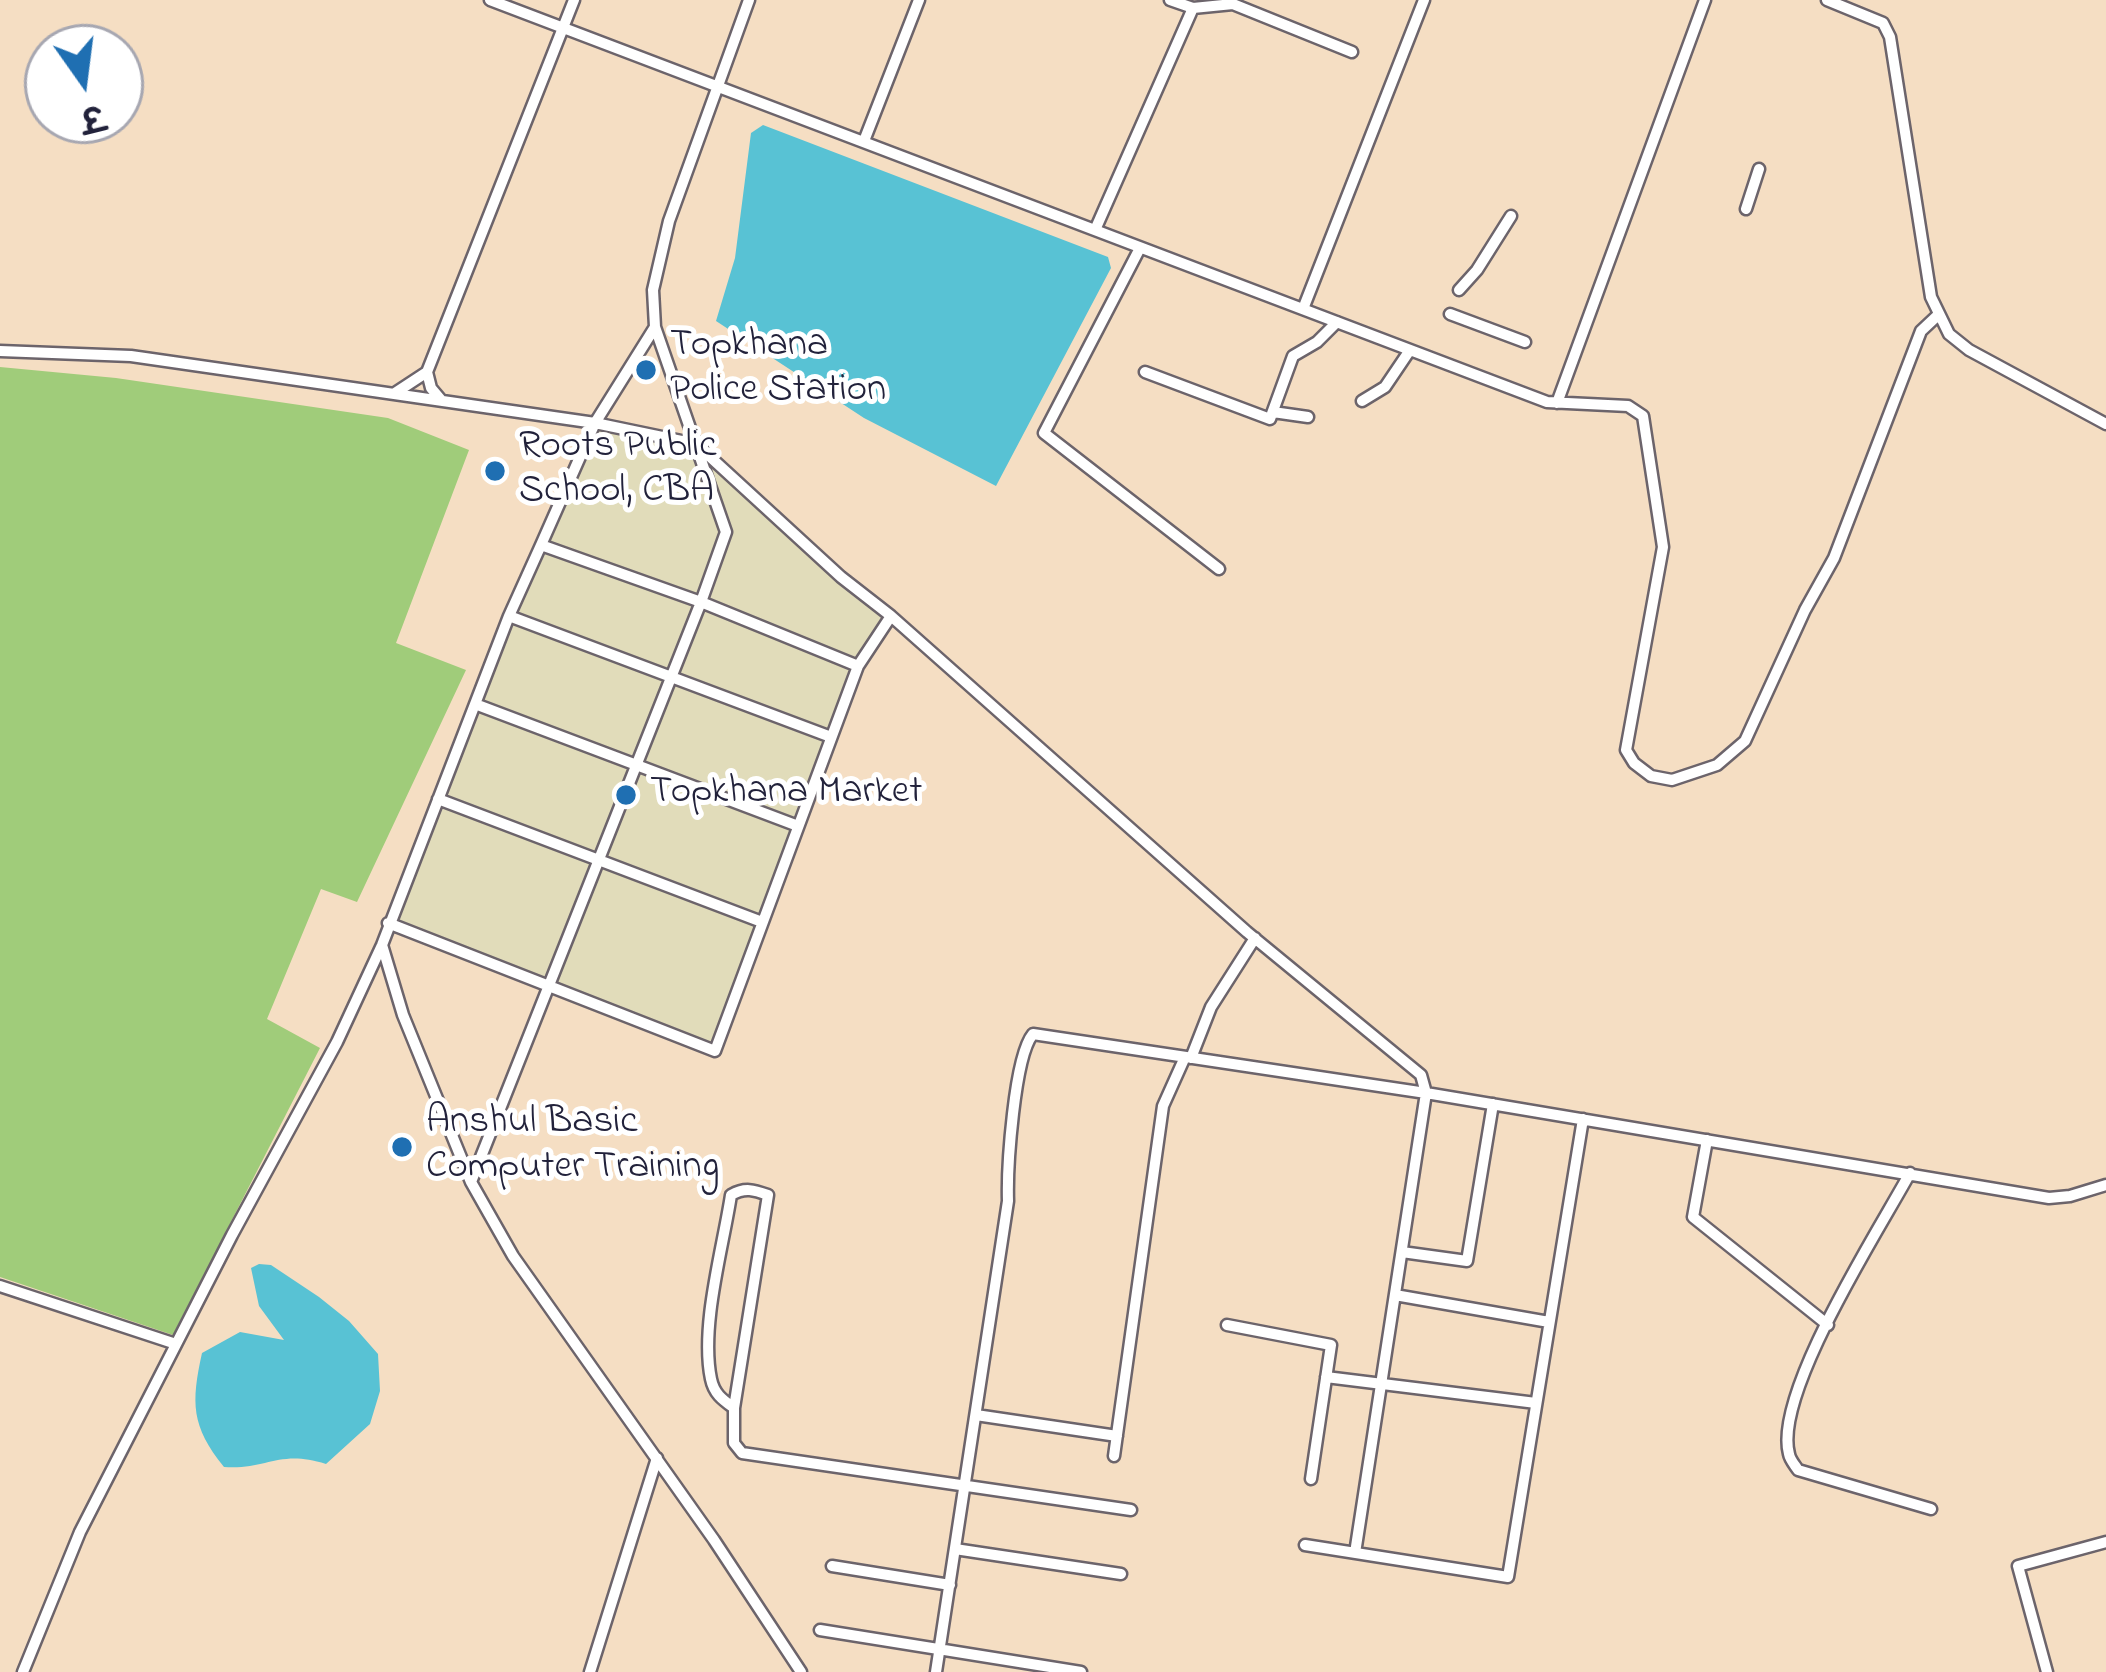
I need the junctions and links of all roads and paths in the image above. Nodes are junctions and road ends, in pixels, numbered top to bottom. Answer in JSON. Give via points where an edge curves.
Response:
{"nodes":[{"id":1,"x":490,"y":0,"type":"edge"},
{"id":2,"x":574,"y":0,"type":"edge"},
{"id":3,"x":748,"y":0,"type":"edge"},
{"id":4,"x":920,"y":0,"type":"edge"},
{"id":5,"x":1170,"y":0,"type":"edge"},
{"id":6,"x":1424,"y":0,"type":"edge"},
{"id":7,"x":1705,"y":0,"type":"edge"},
{"id":8,"x":1827,"y":0,"type":"edge"},
{"id":9,"x":1193,"y":8,"type":"junction"},
{"id":10,"x":564,"y":26,"type":"junction"},
{"id":11,"x":1352,"y":52,"type":"dead end"},
{"id":12,"x":715,"y":87,"type":"junction"},
{"id":13,"x":864,"y":141,"type":"junction"},
{"id":14,"x":1759,"y":169,"type":"dead end"},
{"id":15,"x":1746,"y":209,"type":"dead end"},
{"id":16,"x":1511,"y":216,"type":"dead end"},
{"id":17,"x":1095,"y":230,"type":"junction"},
{"id":18,"x":1140,"y":248,"type":"junction"},
{"id":19,"x":1459,"y":290,"type":"dead end"},
{"id":20,"x":1303,"y":309,"type":"junction"},
{"id":21,"x":1450,"y":314,"type":"dead end"},
{"id":22,"x":1937,"y":316,"type":"junction"},
{"id":23,"x":1336,"y":322,"type":"junction"},
{"id":24,"x":655,"y":327,"type":"junction"},
{"id":25,"x":1525,"y":342,"type":"dead end"},
{"id":26,"x":1410,"y":350,"type":"junction"},
{"id":27,"x":0,"y":351,"type":"edge"},
{"id":28,"x":428,"y":372,"type":"junction"},
{"id":29,"x":1145,"y":372,"type":"dead end"},
{"id":30,"x":388,"y":395,"type":"junction"},
{"id":31,"x":1362,"y":401,"type":"dead end"},
{"id":32,"x":444,"y":403,"type":"junction"},
{"id":33,"x":1556,"y":403,"type":"junction"},
{"id":34,"x":1273,"y":412,"type":"junction"},
{"id":35,"x":1308,"y":417,"type":"dead end"},
{"id":36,"x":596,"y":423,"type":"junction"},
{"id":37,"x":2106,"y":424,"type":"edge"},
{"id":38,"x":696,"y":444,"type":"junction"},
{"id":39,"x":541,"y":545,"type":"junction"},
{"id":40,"x":1219,"y":569,"type":"dead end"},
{"id":41,"x":701,"y":602,"type":"junction"},
{"id":42,"x":509,"y":616,"type":"junction"},
{"id":43,"x":891,"y":616,"type":"junction"},
{"id":44,"x":858,"y":666,"type":"junction"},
{"id":45,"x":670,"y":677,"type":"junction"},
{"id":46,"x":475,"y":704,"type":"junction"},
{"id":47,"x":831,"y":737,"type":"junction"},
{"id":48,"x":635,"y":764,"type":"junction"},
{"id":49,"x":438,"y":799,"type":"junction"},
{"id":50,"x":798,"y":826,"type":"junction"},
{"id":51,"x":598,"y":858,"type":"junction"},
{"id":52,"x":762,"y":922,"type":"junction"},
{"id":53,"x":388,"y":923,"type":"junction"},
{"id":54,"x":1255,"y":938,"type":"junction"},
{"id":55,"x":382,"y":945,"type":"junction"},
{"id":56,"x":546,"y":985,"type":"junction"},
{"id":57,"x":1188,"y":1057,"type":"junction"},
{"id":58,"x":1426,"y":1093,"type":"junction"},
{"id":59,"x":1493,"y":1104,"type":"junction"},
{"id":60,"x":1582,"y":1119,"type":"junction"},
{"id":61,"x":1707,"y":1140,"type":"junction"},
{"id":62,"x":1910,"y":1173,"type":"junction"},
{"id":63,"x":471,"y":1182,"type":"junction"},
{"id":64,"x":2106,"y":1185,"type":"edge"},
{"id":65,"x":1402,"y":1252,"type":"junction"},
{"id":66,"x":0,"y":1286,"type":"edge"},
{"id":67,"x":1395,"y":1295,"type":"junction"},
{"id":68,"x":1550,"y":1322,"type":"junction"},
{"id":69,"x":1227,"y":1324,"type":"dead end"},
{"id":70,"x":1828,"y":1324,"type":"junction"},
{"id":71,"x":176,"y":1344,"type":"junction"},
{"id":72,"x":1326,"y":1377,"type":"junction"},
{"id":73,"x":1381,"y":1384,"type":"junction"},
{"id":74,"x":1536,"y":1403,"type":"junction"},
{"id":75,"x":734,"y":1408,"type":"junction"},
{"id":76,"x":976,"y":1415,"type":"junction"},
{"id":77,"x":1117,"y":1436,"type":"junction"},
{"id":78,"x":1114,"y":1456,"type":"dead end"},
{"id":79,"x":657,"y":1458,"type":"junction"},
{"id":80,"x":1311,"y":1479,"type":"dead end"},
{"id":81,"x":965,"y":1486,"type":"junction"},
{"id":82,"x":1931,"y":1509,"type":"dead end"},
{"id":83,"x":1131,"y":1510,"type":"dead end"},
{"id":84,"x":2106,"y":1542,"type":"edge"},
{"id":85,"x":1305,"y":1545,"type":"dead end"},
{"id":86,"x":955,"y":1550,"type":"junction"},
{"id":87,"x":1354,"y":1553,"type":"junction"},
{"id":88,"x":832,"y":1566,"type":"dead end"},
{"id":89,"x":1121,"y":1574,"type":"dead end"},
{"id":90,"x":950,"y":1586,"type":"junction"},
{"id":91,"x":820,"y":1630,"type":"dead end"},
{"id":92,"x":940,"y":1649,"type":"junction"},
{"id":93,"x":23,"y":1672,"type":"edge"},
{"id":94,"x":590,"y":1672,"type":"edge"},
{"id":95,"x":801,"y":1672,"type":"edge"},
{"id":96,"x":936,"y":1672,"type":"edge"},
{"id":97,"x":1081,"y":1672,"type":"edge"},
{"id":98,"x":2048,"y":1672,"type":"edge"}],
"edges":[{"from":1,"to":10,"type":"street"},
{"from":2,"to":10,"type":"street"},
{"from":3,"to":12,"type":"street"},
{"from":4,"to":13,"type":"street"},
{"from":5,"to":9,"type":"street"},
{"from":6,"to":20,"type":"street"},
{"from":7,"to":33,"type":"street"},
{"from":8,"to":22,"type":"street","via":[[1883,23],[1890,37]]},
{"from":9,"to":11,"type":"street","via":[[1233,4]]},
{"from":9,"to":17,"type":"street"},
{"from":10,"to":12,"type":"street"},
{"from":10,"to":28,"type":"street"},
{"from":12,"to":13,"type":"street"},
{"from":12,"to":24,"type":"street","via":[[669,221],[653,290]]},
{"from":13,"to":17,"type":"street"},
{"from":14,"to":15,"type":"street"},
{"from":16,"to":19,"type":"street"},
{"from":17,"to":18,"type":"street"},
{"from":18,"to":20,"type":"street"},
{"from":18,"to":40,"type":"street","via":[[1044,434]]},
{"from":20,"to":23,"type":"street"},
{"from":21,"to":25,"type":"street"},
{"from":22,"to":33,"type":"street","via":[[1922,332],[1834,558],[1745,741],[1717,765],[1672,780],[1651,776],[1626,750],[1663,547],[1643,416],[1628,406]]},
{"from":22,"to":37,"type":"street","via":[[1969,350]]},
{"from":23,"to":26,"type":"street"},
{"from":23,"to":34,"type":"street","via":[[1292,356]]},
{"from":24,"to":36,"type":"street"},
{"from":24,"to":38,"type":"street"},
{"from":26,"to":31,"type":"street","via":[[1385,387]]},
{"from":26,"to":33,"type":"street"},
{"from":27,"to":30,"type":"street","via":[[131,356]]},
{"from":28,"to":30,"type":"street"},
{"from":28,"to":32,"type":"street"},
{"from":29,"to":34,"type":"street","via":[[1270,419]]},
{"from":30,"to":32,"type":"street"},
{"from":32,"to":36,"type":"street"},
{"from":34,"to":35,"type":"street"},
{"from":36,"to":38,"type":"street"},
{"from":36,"to":39,"type":"street"},
{"from":38,"to":41,"type":"street","via":[[726,532]]},
{"from":38,"to":43,"type":"street"},
{"from":39,"to":41,"type":"street"},
{"from":39,"to":42,"type":"street"},
{"from":41,"to":44,"type":"street"},
{"from":41,"to":45,"type":"street"},
{"from":42,"to":45,"type":"street"},
{"from":42,"to":46,"type":"street"},
{"from":43,"to":44,"type":"street"},
{"from":43,"to":54,"type":"street"},
{"from":44,"to":47,"type":"street"},
{"from":45,"to":47,"type":"street"},
{"from":45,"to":48,"type":"street"},
{"from":46,"to":48,"type":"street"},
{"from":46,"to":49,"type":"street"},
{"from":47,"to":50,"type":"street"},
{"from":48,"to":50,"type":"street"},
{"from":48,"to":51,"type":"street"},
{"from":49,"to":51,"type":"street"},
{"from":49,"to":53,"type":"street"},
{"from":50,"to":52,"type":"street"},
{"from":51,"to":52,"type":"street"},
{"from":51,"to":56,"type":"street"},
{"from":52,"to":56,"type":"street","via":[[715,1051]]},
{"from":53,"to":55,"type":"street"},
{"from":53,"to":56,"type":"street"},
{"from":54,"to":57,"type":"street"},
{"from":54,"to":58,"type":"street","via":[[1421,1076]]},
{"from":55,"to":63,"type":"street"},
{"from":55,"to":71,"type":"street"},
{"from":56,"to":63,"type":"street"},
{"from":57,"to":58,"type":"street"},
{"from":57,"to":76,"type":"street","via":[[1033,1034],[1028,1040]]},
{"from":57,"to":77,"type":"street","via":[[1163,1106]]},
{"from":58,"to":59,"type":"street"},
{"from":58,"to":65,"type":"street"},
{"from":59,"to":60,"type":"street"},
{"from":59,"to":65,"type":"street","via":[[1467,1262]]},
{"from":60,"to":61,"type":"street"},
{"from":60,"to":68,"type":"street"},
{"from":61,"to":62,"type":"street"},
{"from":61,"to":70,"type":"street","via":[[1693,1217]]},
{"from":62,"to":64,"type":"street","via":[[2049,1198]]},
{"from":62,"to":70,"type":"street"},
{"from":63,"to":79,"type":"street"},
{"from":65,"to":67,"type":"street"},
{"from":66,"to":71,"type":"street"},
{"from":67,"to":68,"type":"street"},
{"from":67,"to":73,"type":"street"},
{"from":68,"to":74,"type":"street"},
{"from":69,"to":72,"type":"street","via":[[1331,1345]]},
{"from":70,"to":82,"type":"street","via":[[1802,1372],[1788,1453],[1798,1470]]},
{"from":71,"to":93,"type":"street","via":[[80,1532]]},
{"from":72,"to":73,"type":"street"},
{"from":72,"to":80,"type":"street"},
{"from":73,"to":74,"type":"street"},
{"from":73,"to":87,"type":"street"},
{"from":74,"to":87,"type":"street","via":[[1508,1577]]},
{"from":75,"to":75,"type":"street","via":[[768,1195],[741,1189],[731,1195],[710,1333],[711,1378]]},
{"from":75,"to":81,"type":"street","via":[[742,1453]]},
{"from":76,"to":77,"type":"street"},
{"from":76,"to":81,"type":"street"},
{"from":77,"to":78,"type":"street"},
{"from":79,"to":94,"type":"street"},
{"from":79,"to":95,"type":"street"},
{"from":81,"to":83,"type":"street"},
{"from":81,"to":86,"type":"street"},
{"from":84,"to":98,"type":"street","via":[[2018,1566]]},
{"from":85,"to":87,"type":"street"},
{"from":86,"to":89,"type":"street"},
{"from":86,"to":90,"type":"street"},
{"from":88,"to":90,"type":"street"},
{"from":90,"to":92,"type":"street"},
{"from":91,"to":92,"type":"street"},
{"from":92,"to":96,"type":"street"},
{"from":92,"to":97,"type":"street"}]}
